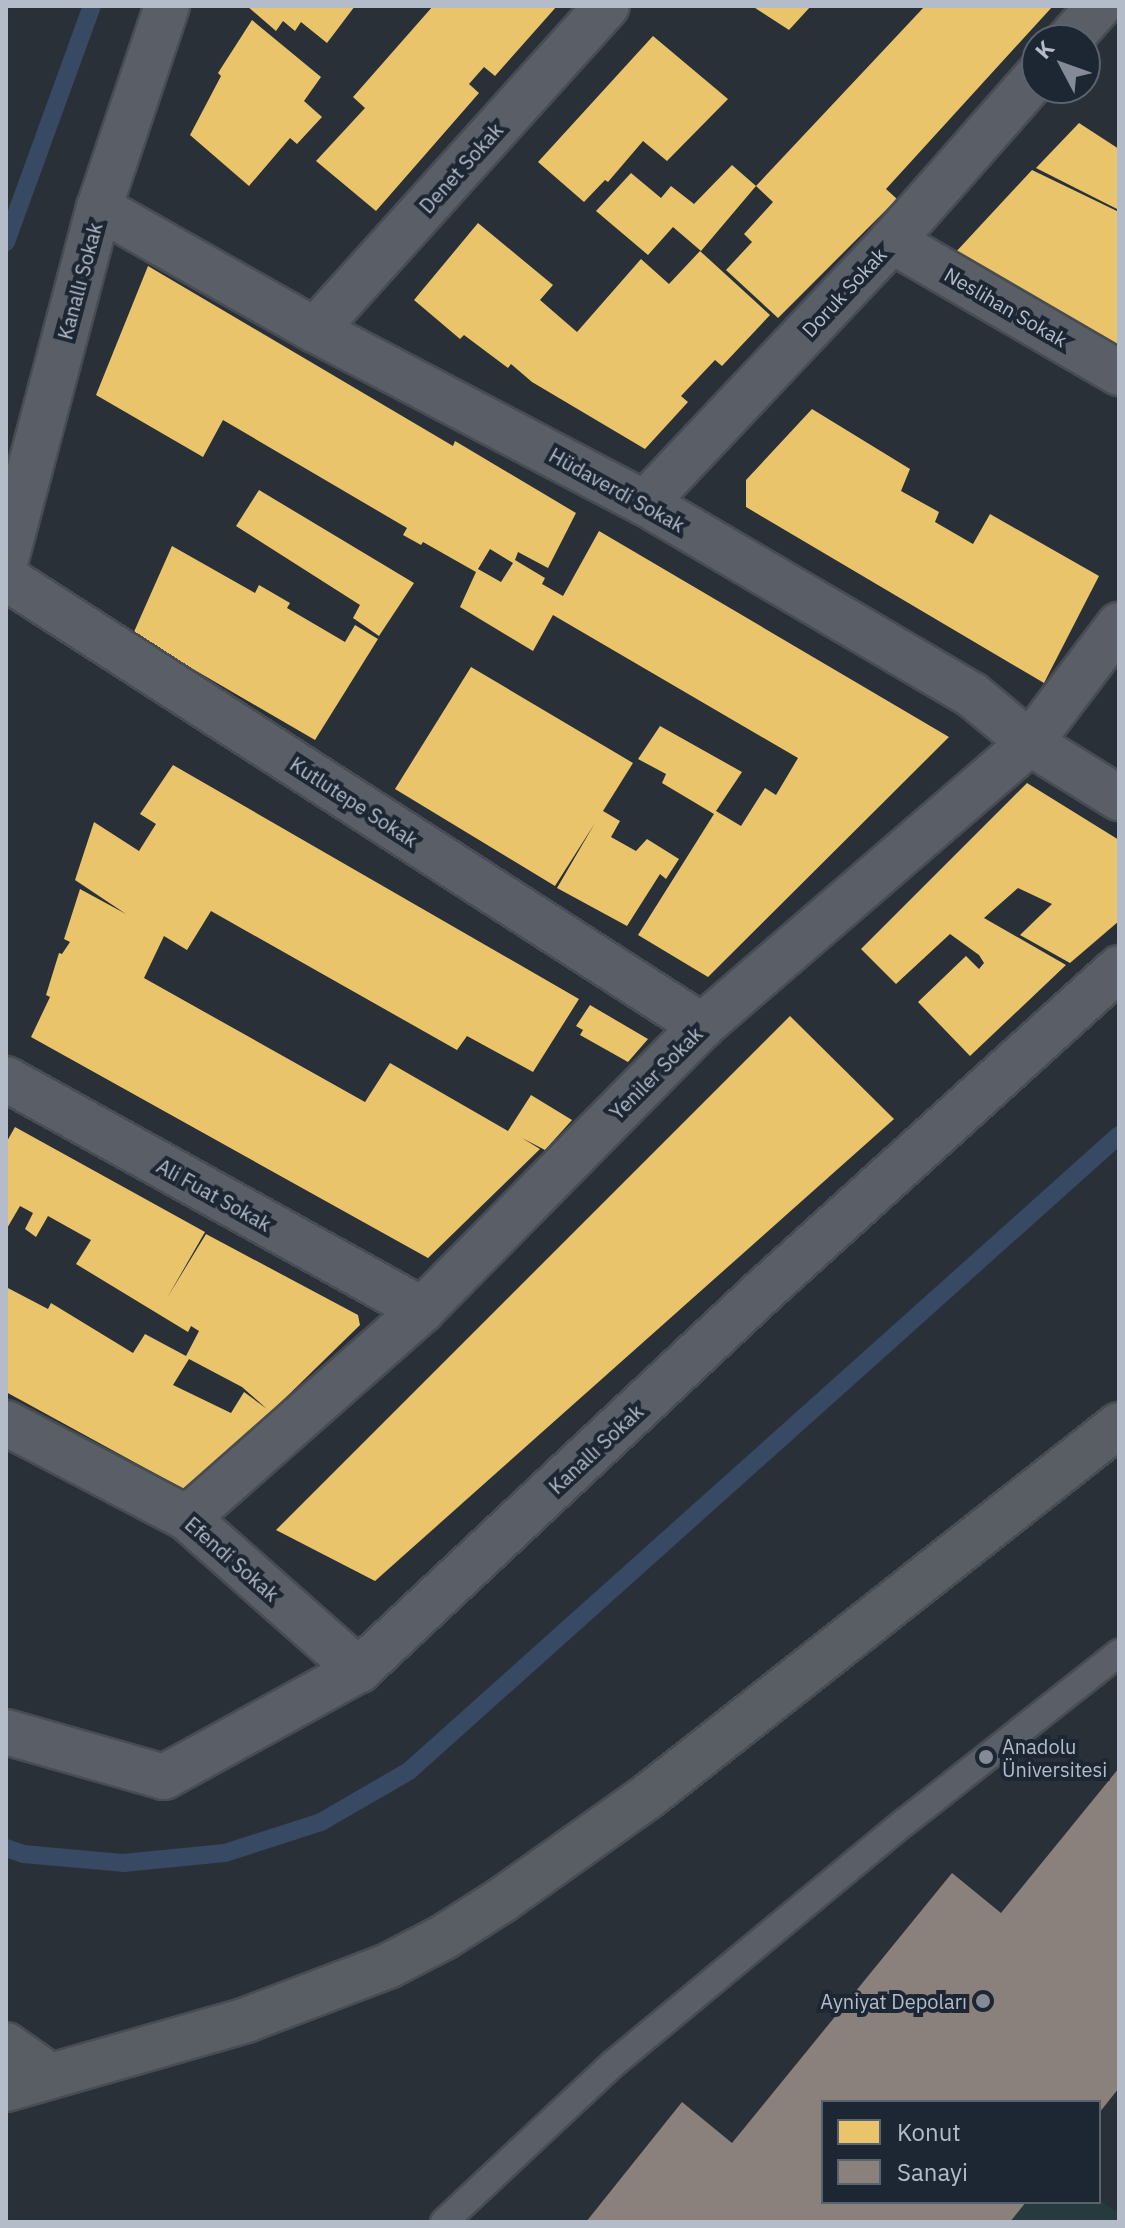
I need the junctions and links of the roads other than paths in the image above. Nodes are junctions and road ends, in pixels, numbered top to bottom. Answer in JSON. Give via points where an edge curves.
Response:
{"nodes":[{"id":1,"x":167,"y":6,"type":"edge"},
{"id":2,"x":607,"y":6,"type":"edge"},
{"id":3,"x":1099,"y":6,"type":"edge"},
{"id":4,"x":1083,"y":24,"type":"edge"},
{"id":5,"x":1021,"y":94,"type":"edge"},
{"id":6,"x":99,"y":208,"type":"junction"},
{"id":7,"x":892,"y":241,"type":"junction"},
{"id":8,"x":315,"y":330,"type":"junction"},
{"id":9,"x":1119,"y":373,"type":"edge"},
{"id":10,"x":645,"y":503,"type":"junction"},
{"id":11,"x":6,"y":559,"type":"edge"},
{"id":12,"x":6,"y":578,"type":"edge"},
{"id":13,"x":1119,"y":625,"type":"edge"},
{"id":14,"x":1030,"y":743,"type":"junction"},
{"id":15,"x":1119,"y":798,"type":"edge"},
{"id":16,"x":1119,"y":968,"type":"edge"},
{"id":17,"x":702,"y":1026,"type":"junction"},
{"id":18,"x":6,"y":1079,"type":"edge"},
{"id":19,"x":422,"y":1310,"type":"junction"},
{"id":20,"x":6,"y":1423,"type":"edge"},
{"id":21,"x":1119,"y":1425,"type":"edge"},
{"id":22,"x":187,"y":1518,"type":"junction"},
{"id":23,"x":1119,"y":1653,"type":"edge"},
{"id":24,"x":359,"y":1670,"type":"junction"},
{"id":25,"x":6,"y":1732,"type":"edge"},
{"id":26,"x":6,"y":2045,"type":"edge"},
{"id":27,"x":49,"y":2075,"type":"junction"},
{"id":28,"x":6,"y":2089,"type":"edge"},
{"id":29,"x":444,"y":2222,"type":"edge"}],
"edges":[{"from":1,"to":6,"type":"street","name":"Kanallı Sokak"},
{"from":2,"to":8,"type":"street","name":"Denet Sokak"},
{"from":3,"to":4,"type":"street"},
{"from":5,"to":7,"type":"street","name":"Doruk Sokak"},
{"from":6,"to":8,"type":"street","name":"Hüdaverdi Sokak"},
{"from":6,"to":11,"type":"street","name":"Kanallı Sokak"},
{"from":7,"to":9,"type":"street","name":"Neslihan Sokak"},
{"from":7,"to":10,"type":"street","name":"Doruk Sokak"},
{"from":8,"to":10,"type":"street","name":"Hüdaverdi Sokak"},
{"from":10,"to":14,"type":"street","name":"Hüdaverdi Sokak","via":[[971,694]]},
{"from":12,"to":17,"type":"street","name":"Kutlutepe Sokak"},
{"from":13,"to":14,"type":"street","name":"Yeniler Sokak"},
{"from":14,"to":15,"type":"street","name":"Hüdaverdi Sokak"},
{"from":14,"to":17,"type":"street","name":"Yeniler Sokak"},
{"from":16,"to":24,"type":"street","name":"Kanallı Sokak","via":[[772,1283]]},
{"from":17,"to":19,"type":"street","name":"Yeniler Sokak"},
{"from":18,"to":19,"type":"street","name":"Ali Fuat Sokak"},
{"from":19,"to":22,"type":"street","name":"Yeniler Sokak"},
{"from":20,"to":22,"type":"street","name":"Efendi Sokak"},
{"from":21,"to":27,"type":"main road","via":[[647,1797],[444,1937],[388,1966],[246,2020]]},
{"from":22,"to":24,"type":"street","name":"Efendi Sokak"},
{"from":23,"to":29,"type":"lane","via":[[613,2064]]},
{"from":24,"to":25,"type":"street","name":"Kanallı Sokak","via":[[164,1777]]},
{"from":26,"to":27,"type":"main road"},
{"from":27,"to":28,"type":"main road"}]}
